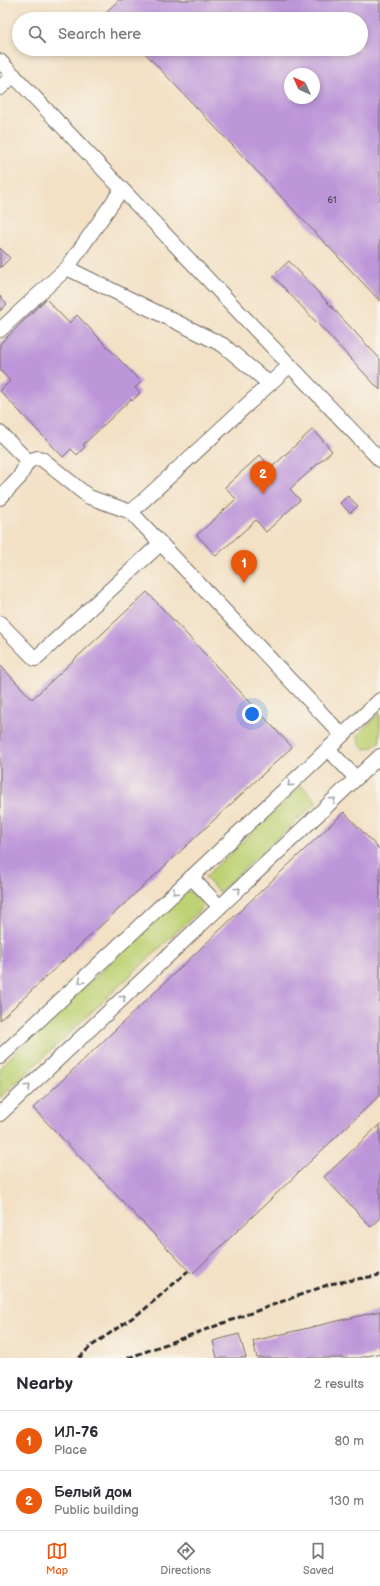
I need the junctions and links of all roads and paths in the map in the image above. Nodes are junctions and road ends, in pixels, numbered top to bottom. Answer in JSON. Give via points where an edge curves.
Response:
{"nodes":[{"id":1,"x":0,"y":61,"type":"edge"},
{"id":2,"x":14,"y":75,"type":"junction"},
{"id":3,"x":0,"y":88,"type":"edge"},
{"id":4,"x":122,"y":189,"type":"junction"},
{"id":5,"x":67,"y":268,"type":"junction"},
{"id":6,"x":0,"y":330,"type":"edge"},
{"id":7,"x":290,"y":365,"type":"junction"},
{"id":8,"x":270,"y":384,"type":"junction"},
{"id":9,"x":0,"y":432,"type":"edge"},
{"id":10,"x":380,"y":460,"type":"edge"},
{"id":11,"x":28,"y":461,"type":"junction"},
{"id":12,"x":0,"y":498,"type":"edge"},
{"id":13,"x":131,"y":512,"type":"junction"},
{"id":14,"x":161,"y":543,"type":"junction"},
{"id":15,"x":0,"y":623,"type":"edge"},
{"id":16,"x":380,"y":700,"type":"edge"},
{"id":17,"x":342,"y":735,"type":"junction"},
{"id":18,"x":328,"y":749,"type":"junction"},
{"id":19,"x":380,"y":756,"type":"edge"},
{"id":20,"x":356,"y":778,"type":"junction"},
{"id":21,"x":191,"y":877,"type":"junction"},
{"id":22,"x":220,"y":907,"type":"junction"},
{"id":23,"x":0,"y":1057,"type":"edge"},
{"id":24,"x":0,"y":1114,"type":"edge"}],
"edges":[{"from":1,"to":2,"type":"street"},
{"from":2,"to":3,"type":"street"},
{"from":2,"to":4,"type":"street"},
{"from":4,"to":5,"type":"street"},
{"from":4,"to":7,"type":"street"},
{"from":5,"to":6,"type":"street"},
{"from":5,"to":8,"type":"street","via":[[223,345]]},
{"from":7,"to":8,"type":"street"},
{"from":7,"to":10,"type":"street"},
{"from":8,"to":13,"type":"street"},
{"from":9,"to":11,"type":"street"},
{"from":11,"to":12,"type":"street","via":[[19,478]]},
{"from":11,"to":13,"type":"street","via":[[42,459],[89,497]]},
{"from":13,"to":14,"type":"street"},
{"from":14,"to":15,"type":"street","via":[[35,659]]},
{"from":14,"to":17,"type":"street"},
{"from":16,"to":17,"type":"street"},
{"from":17,"to":18,"type":"street"},
{"from":18,"to":20,"type":"street"},
{"from":18,"to":21,"type":"street","one_way":true},
{"from":19,"to":20,"type":"street"},
{"from":22,"to":20,"type":"street","one_way":true},
{"from":21,"to":22,"type":"street"},
{"from":21,"to":23,"type":"street","one_way":true},
{"from":24,"to":22,"type":"street","one_way":true}]}
